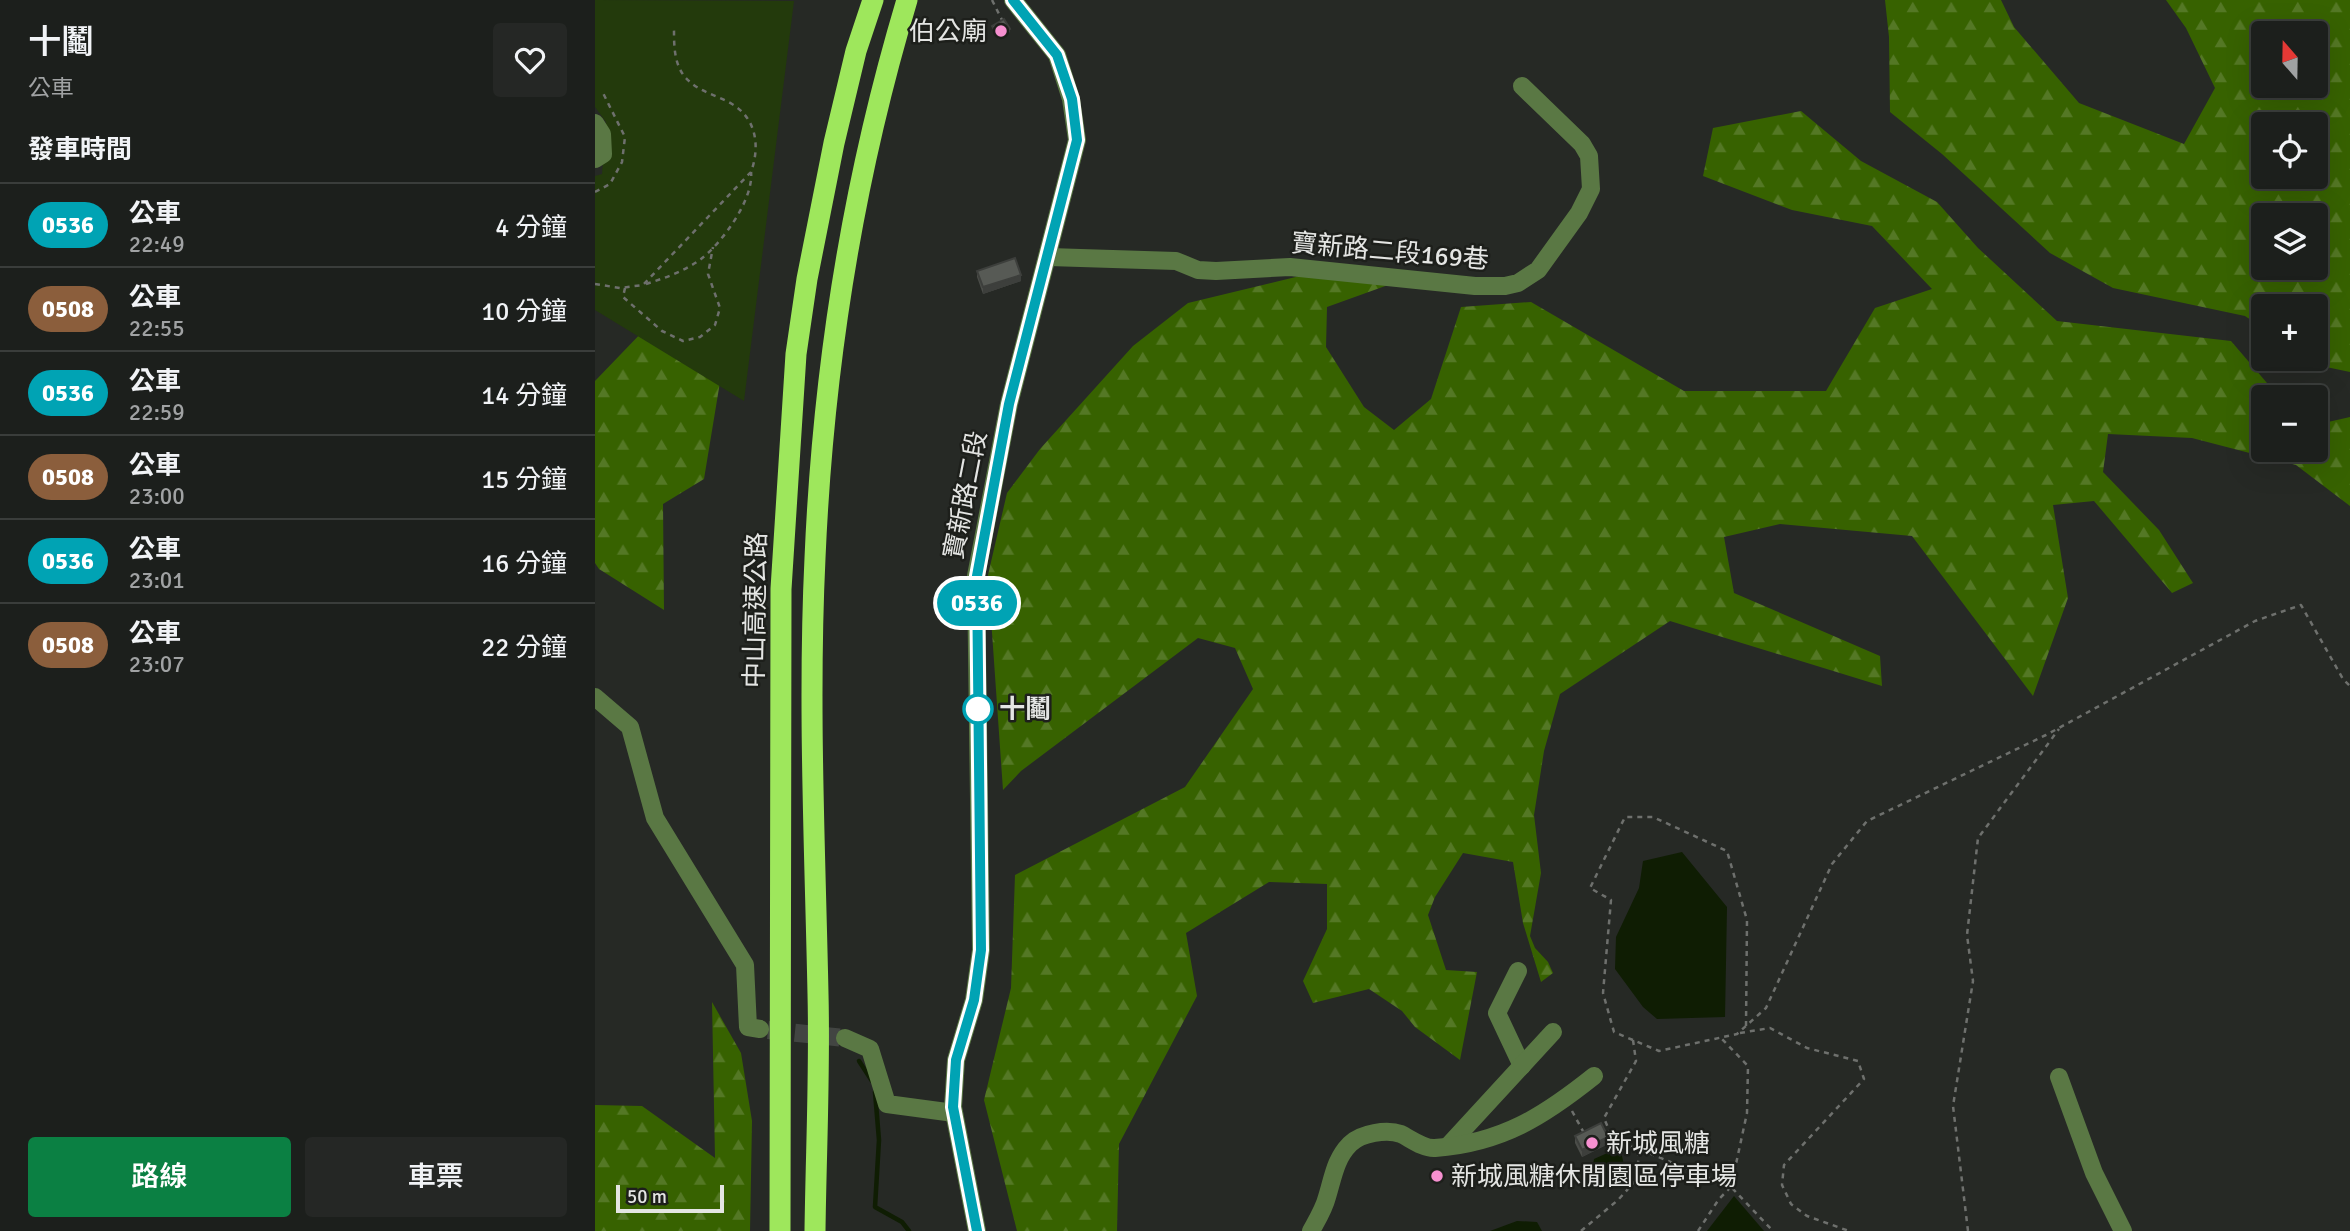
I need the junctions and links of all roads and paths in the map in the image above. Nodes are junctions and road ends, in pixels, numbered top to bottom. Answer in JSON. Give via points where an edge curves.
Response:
{"nodes":[{"id":1,"x":873,"y":0,"type":"edge"},
{"id":2,"x":907,"y":0,"type":"edge"},
{"id":3,"x":992,"y":0,"type":"edge"},
{"id":4,"x":1013,"y":0,"type":"edge"},
{"id":5,"x":1004,"y":22,"type":"edge"},
{"id":6,"x":674,"y":30,"type":"dead end"},
{"id":7,"x":1522,"y":86,"type":"dead end"},
{"id":8,"x":595,"y":123,"type":"edge"},
{"id":9,"x":595,"y":159,"type":"edge"},
{"id":10,"x":751,"y":172,"type":"junction"},
{"id":11,"x":713,"y":247,"type":"junction"},
{"id":12,"x":1049,"y":257,"type":"junction"},
{"id":13,"x":595,"y":284,"type":"edge"},
{"id":14,"x":643,"y":285,"type":"junction"},
{"id":15,"x":625,"y":288,"type":"junction"},
{"id":16,"x":2350,"y":686,"type":"edge"},
{"id":17,"x":595,"y":697,"type":"edge"},
{"id":18,"x":2061,"y":727,"type":"junction"},
{"id":19,"x":1518,"y":971,"type":"dead end"},
{"id":20,"x":1746,"y":1026,"type":"junction"},
{"id":21,"x":760,"y":1029,"type":"dead end"},
{"id":22,"x":1553,"y":1032,"type":"dead end"},
{"id":23,"x":1737,"y":1034,"type":"junction"},
{"id":24,"x":845,"y":1038,"type":"tunnel mouth"},
{"id":25,"x":1721,"y":1038,"type":"junction"},
{"id":26,"x":1633,"y":1040,"type":"junction"},
{"id":27,"x":1522,"y":1066,"type":"junction"},
{"id":28,"x":1594,"y":1076,"type":"dead end"},
{"id":29,"x":2059,"y":1077,"type":"dead end"},
{"id":30,"x":1565,"y":1100,"type":"junction"},
{"id":31,"x":954,"y":1113,"type":"junction"},
{"id":32,"x":1587,"y":1137,"type":"edge"},
{"id":33,"x":1448,"y":1146,"type":"junction"},
{"id":34,"x":1639,"y":1149,"type":"junction"},
{"id":35,"x":1731,"y":1187,"type":"junction"},
{"id":36,"x":780,"y":1231,"type":"edge"},
{"id":37,"x":815,"y":1231,"type":"edge"},
{"id":38,"x":977,"y":1231,"type":"edge"},
{"id":39,"x":1311,"y":1231,"type":"edge"},
{"id":40,"x":1581,"y":1231,"type":"edge"},
{"id":41,"x":1698,"y":1231,"type":"edge"},
{"id":42,"x":1773,"y":1231,"type":"edge"},
{"id":43,"x":1849,"y":1231,"type":"edge"},
{"id":44,"x":1968,"y":1231,"type":"edge"},
{"id":45,"x":2123,"y":1231,"type":"edge"}],
"edges":[{"from":1,"to":36,"type":"highway","name":"中山高速公路","via":[[834,143],[796,355],[781,589]]},
{"from":2,"to":37,"type":"highway","via":[[865,158],[825,421],[814,586]]},
{"from":3,"to":5,"type":"path"},
{"from":4,"to":12,"type":"street","name":"寶新路二段","via":[[1057,55],[1072,99],[1077,140]]},
{"from":6,"to":10,"type":"path","via":[[674,51],[684,76],[747,115],[757,157]]},
{"from":7,"to":12,"type":"street","name":"寶新路二段169巷","via":[[1582,145],[1589,156],[1591,189],[1538,270],[1518,283],[1475,286],[1290,267],[1207,271],[1176,261]]},
{"from":8,"to":9,"type":"street","via":[[602,134],[603,154]]},
{"from":10,"to":11,"type":"path","via":[[746,200]]},
{"from":10,"to":14,"type":"path"},
{"from":11,"to":14,"type":"path","via":[[669,277]]},
{"from":11,"to":15,"type":"path","via":[[708,274],[720,308],[715,325],[700,337],[683,341],[662,331],[623,297]]},
{"from":12,"to":31,"type":"street","name":"寶新路二段","via":[[1009,404],[977,576],[981,950],[974,1000],[956,1060]]},
{"from":13,"to":15,"type":"path"},
{"from":14,"to":15,"type":"path"},
{"from":16,"to":18,"type":"path","via":[[2301,605],[2255,621]]},
{"from":17,"to":21,"type":"street","via":[[631,727],[655,818],[745,965],[748,1027]]},
{"from":18,"to":20,"type":"path","via":[[1867,821],[1832,864],[1766,1008]]},
{"from":18,"to":44,"type":"path","via":[[1978,838],[1966,936],[1973,981],[1953,1106]]},
{"from":19,"to":27,"type":"street","via":[[1497,1013]]},
{"from":20,"to":23,"type":"path"},
{"from":20,"to":26,"type":"path","via":[[1747,920],[1727,850],[1653,817],[1625,817],[1590,888],[1611,900],[1603,993],[1614,1032]]},
{"from":22,"to":27,"type":"street"},
{"from":23,"to":25,"type":"path"},
{"from":23,"to":43,"type":"path","via":[[1770,1028],[1807,1048],[1858,1061],[1864,1079],[1784,1165],[1782,1185],[1791,1204],[1807,1216]]},
{"from":24,"to":31,"type":"street","via":[[870,1049],[887,1104]]},
{"from":25,"to":26,"type":"path","via":[[1659,1051]]},
{"from":25,"to":35,"type":"path","via":[[1748,1066],[1747,1113]]},
{"from":26,"to":34,"type":"path","via":[[1636,1060],[1604,1118],[1614,1142]]},
{"from":27,"to":33,"type":"street"},
{"from":28,"to":30,"type":"street"},
{"from":29,"to":45,"type":"street","via":[[2094,1173]]},
{"from":30,"to":32,"type":"path"},
{"from":30,"to":33,"type":"street","via":[[1505,1133]]},
{"from":31,"to":38,"type":"street","name":"寶新路二段"},
{"from":33,"to":39,"type":"street","via":[[1432,1149],[1397,1133],[1366,1134],[1353,1141],[1335,1167],[1327,1199]]},
{"from":34,"to":35,"type":"path"},
{"from":34,"to":40,"type":"path","via":[[1637,1179]]},
{"from":35,"to":41,"type":"path"},
{"from":35,"to":42,"type":"path"}]}
